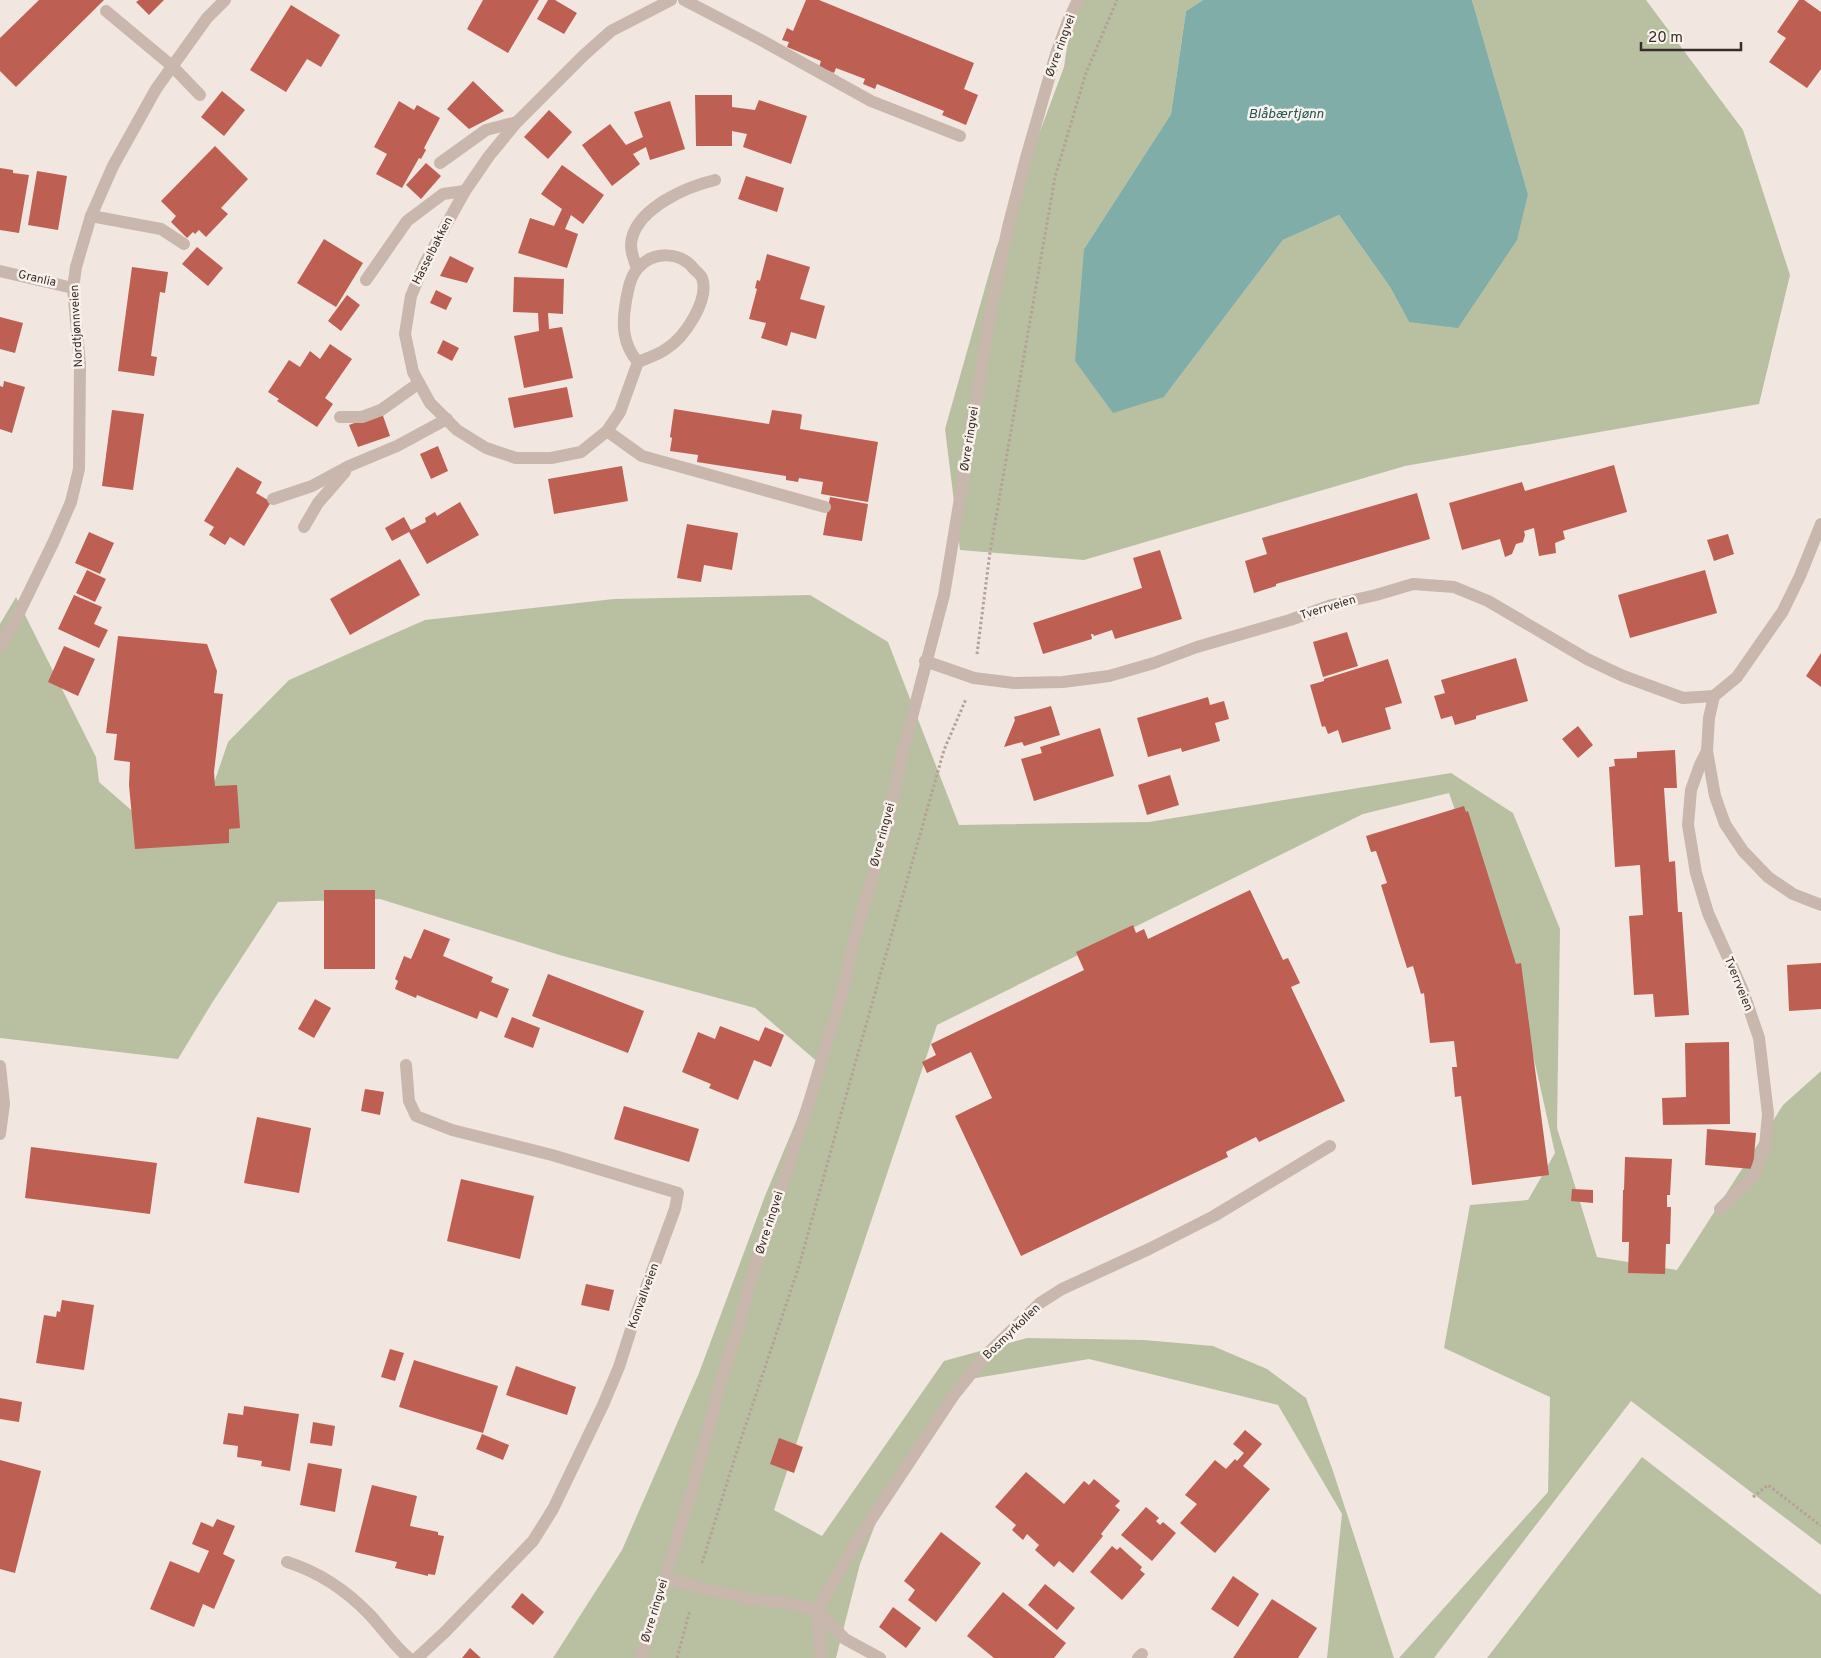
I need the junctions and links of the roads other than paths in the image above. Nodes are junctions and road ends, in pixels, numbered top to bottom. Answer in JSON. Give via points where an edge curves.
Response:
{"nodes":[{"id":1,"x":225,"y":0,"type":"edge"},
{"id":2,"x":670,"y":0,"type":"edge"},
{"id":3,"x":684,"y":0,"type":"edge"},
{"id":4,"x":1078,"y":0,"type":"edge"},
{"id":5,"x":106,"y":11,"type":"dead end"},
{"id":6,"x":172,"y":66,"type":"junction"},
{"id":7,"x":200,"y":95,"type":"dead end"},
{"id":8,"x":517,"y":122,"type":"junction"},
{"id":9,"x":960,"y":136,"type":"dead end"},
{"id":10,"x":440,"y":163,"type":"dead end"},
{"id":11,"x":715,"y":180,"type":"dead end"},
{"id":12,"x":465,"y":191,"type":"junction"},
{"id":13,"x":91,"y":216,"type":"junction"},
{"id":14,"x":184,"y":244,"type":"dead end"},
{"id":15,"x":637,"y":269,"type":"junction"},
{"id":16,"x":0,"y":271,"type":"edge"},
{"id":17,"x":366,"y":280,"type":"dead end"},
{"id":18,"x":73,"y":288,"type":"junction"},
{"id":19,"x":638,"y":362,"type":"junction"},
{"id":20,"x":419,"y":383,"type":"junction"},
{"id":21,"x":340,"y":416,"type":"dead end"},
{"id":22,"x":447,"y":419,"type":"junction"},
{"id":23,"x":607,"y":431,"type":"junction"},
{"id":24,"x":349,"y":466,"type":"junction"},
{"id":25,"x":273,"y":499,"type":"dead end"},
{"id":26,"x":825,"y":506,"type":"dead end"},
{"id":27,"x":1821,"y":524,"type":"edge"},
{"id":28,"x":304,"y":527,"type":"dead end"},
{"id":29,"x":16,"y":619,"type":"junction"},
{"id":30,"x":0,"y":625,"type":"edge"},
{"id":31,"x":0,"y":647,"type":"edge"},
{"id":32,"x":925,"y":661,"type":"junction"},
{"id":33,"x":1714,"y":696,"type":"junction"},
{"id":34,"x":1707,"y":751,"type":"junction"},
{"id":35,"x":1821,"y":905,"type":"edge"},
{"id":36,"x":406,"y":1065,"type":"dead end"},
{"id":37,"x":0,"y":1066,"type":"edge"},
{"id":38,"x":0,"y":1134,"type":"edge"},
{"id":39,"x":1330,"y":1146,"type":"dead end"},
{"id":40,"x":1720,"y":1209,"type":"dead end"},
{"id":41,"x":287,"y":1562,"type":"dead end"},
{"id":42,"x":665,"y":1580,"type":"junction"},
{"id":43,"x":817,"y":1610,"type":"junction"},
{"id":44,"x":409,"y":1658,"type":"edge"},
{"id":45,"x":417,"y":1658,"type":"edge"},
{"id":46,"x":641,"y":1658,"type":"edge"},
{"id":47,"x":821,"y":1658,"type":"edge"},
{"id":48,"x":880,"y":1658,"type":"edge"}],
"edges":[{"from":1,"to":6,"type":"street","name":"Nordtjønnveien","via":[[207,18]]},
{"from":2,"to":8,"type":"street","name":"Hasselbakken","via":[[611,31]]},
{"from":3,"to":9,"type":"street","via":[[871,101]]},
{"from":4,"to":32,"type":"street","name":"Øvre ringvei","via":[[1056,54],[1008,227],[992,304],[944,595]]},
{"from":5,"to":6,"type":"street"},
{"from":6,"to":7,"type":"street"},
{"from":6,"to":13,"type":"street","name":"Nordtjønnveien","via":[[113,166]]},
{"from":8,"to":10,"type":"street","via":[[486,130]]},
{"from":8,"to":12,"type":"street","name":"Hasselbakken"},
{"from":11,"to":15,"type":"street","via":[[675,195],[654,208],[641,222],[632,239]]},
{"from":12,"to":17,"type":"street","via":[[444,194],[407,221]]},
{"from":12,"to":20,"type":"street","name":"Hasselbakken","via":[[425,263],[411,296],[405,334],[413,372]]},
{"from":13,"to":14,"type":"street","via":[[161,229]]},
{"from":13,"to":18,"type":"street","name":"Nordtjønnveien"},
{"from":15,"to":19,"type":"street","via":[[630,283],[623,319],[630,354]]},
{"from":15,"to":19,"type":"street","via":[[652,257],[672,255],[690,264],[702,278],[703,297],[696,315],[667,349]]},
{"from":16,"to":18,"type":"street","name":"Granlia"},
{"from":18,"to":29,"type":"street","name":"Nordtjønnveien","via":[[80,365],[79,469],[71,502]]},
{"from":19,"to":23,"type":"street","name":"Hasselbakken","via":[[620,412]]},
{"from":20,"to":21,"type":"street","via":[[381,410],[362,417]]},
{"from":20,"to":22,"type":"street","name":"Hasselbakken","via":[[430,403]]},
{"from":22,"to":23,"type":"street","name":"Hasselbakken","via":[[457,430],[486,448],[516,458],[551,458],[581,452]]},
{"from":22,"to":24,"type":"street","via":[[397,446]]},
{"from":23,"to":26,"type":"street","via":[[642,456]]},
{"from":24,"to":25,"type":"street","via":[[312,486]]},
{"from":24,"to":28,"type":"street","via":[[318,503]]},
{"from":27,"to":33,"type":"street","via":[[1783,611],[1737,677]]},
{"from":29,"to":30,"type":"street"},
{"from":29,"to":31,"type":"street","name":"Nordtjønnveien"},
{"from":32,"to":33,"type":"street","name":"Tverrveien","via":[[974,678],[1014,683],[1063,682],[1109,676],[1332,605],[1413,584],[1454,587],[1488,601],[1587,659],[1683,698]]},
{"from":32,"to":42,"type":"street","name":"Øvre ringvei","via":[[888,824],[852,946],[845,983],[750,1283]]},
{"from":33,"to":34,"type":"street","name":"Tverrveien"},
{"from":34,"to":35,"type":"street","name":"Tverrveien","via":[[1715,796],[1725,824],[1744,851],[1768,877],[1793,894]]},
{"from":34,"to":40,"type":"street","name":"Tverrveien","via":[[1692,790],[1688,825],[1696,873],[1708,913],[1743,991],[1758,1038],[1768,1114],[1765,1146],[1755,1174]]},
{"from":36,"to":45,"type":"street","name":"Konvallveien","via":[[409,1102],[416,1116],[452,1130],[552,1154],[678,1192],[675,1209],[619,1367],[553,1509],[533,1541]]},
{"from":37,"to":38,"type":"street","via":[[4,1104]]},
{"from":39,"to":43,"type":"street","name":"Bosmyrkollen","via":[[1214,1216],[1062,1289],[1040,1303],[986,1355],[954,1394],[857,1541]]},
{"from":41,"to":44,"type":"street","via":[[314,1572],[351,1597]]},
{"from":42,"to":43,"type":"street"},
{"from":42,"to":46,"type":"street","name":"Øvre ringvei"},
{"from":43,"to":47,"type":"street"},
{"from":43,"to":48,"type":"street","via":[[845,1639]]}]}
